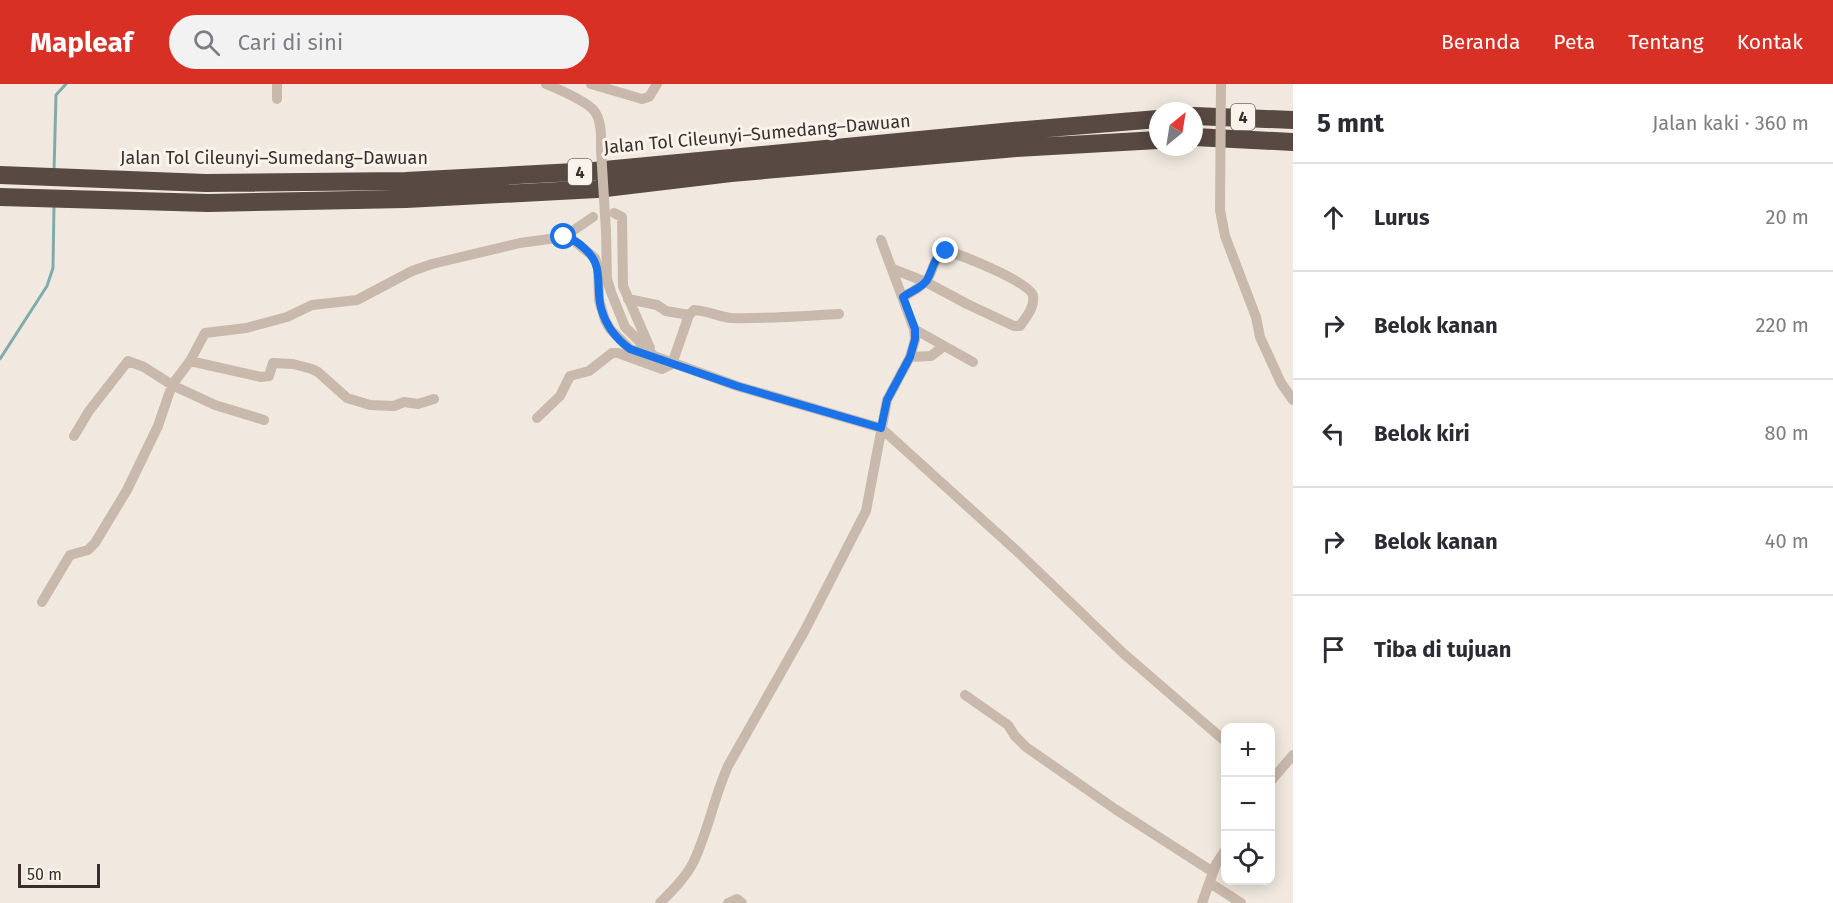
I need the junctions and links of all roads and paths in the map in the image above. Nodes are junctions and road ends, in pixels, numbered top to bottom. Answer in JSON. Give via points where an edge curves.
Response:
{"nodes":[{"id":1,"x":277,"y":84,"type":"edge"},
{"id":2,"x":546,"y":84,"type":"edge"},
{"id":3,"x":591,"y":84,"type":"edge"},
{"id":4,"x":657,"y":84,"type":"edge"},
{"id":5,"x":1221,"y":84,"type":"edge"},
{"id":6,"x":277,"y":99,"type":"dead end"},
{"id":7,"x":1203,"y":116,"type":"edge"},
{"id":8,"x":1293,"y":120,"type":"edge"},
{"id":9,"x":1149,"y":121,"type":"edge"},
{"id":10,"x":1203,"y":137,"type":"edge"},
{"id":11,"x":1149,"y":141,"type":"edge"},
{"id":12,"x":1293,"y":142,"type":"edge"},
{"id":13,"x":0,"y":175,"type":"edge"},
{"id":14,"x":0,"y":197,"type":"edge"},
{"id":15,"x":614,"y":213,"type":"dead end"},
{"id":16,"x":593,"y":217,"type":"dead end"},
{"id":17,"x":564,"y":237,"type":"junction"},
{"id":18,"x":881,"y":240,"type":"dead end"},
{"id":19,"x":893,"y":269,"type":"junction"},
{"id":20,"x":926,"y":282,"type":"junction"},
{"id":21,"x":903,"y":297,"type":"junction"},
{"id":22,"x":628,"y":299,"type":"junction"},
{"id":23,"x":839,"y":314,"type":"dead end"},
{"id":24,"x":689,"y":315,"type":"junction"},
{"id":25,"x":915,"y":329,"type":"junction"},
{"id":26,"x":944,"y":346,"type":"junction"},
{"id":27,"x":654,"y":356,"type":"junction"},
{"id":28,"x":910,"y":357,"type":"junction"},
{"id":29,"x":190,"y":361,"type":"junction"},
{"id":30,"x":973,"y":362,"type":"dead end"},
{"id":31,"x":672,"y":364,"type":"junction"},
{"id":32,"x":172,"y":385,"type":"junction"},
{"id":33,"x":434,"y":399,"type":"dead end"},
{"id":34,"x":1293,"y":400,"type":"edge"},
{"id":35,"x":537,"y":418,"type":"dead end"},
{"id":36,"x":264,"y":420,"type":"dead end"},
{"id":37,"x":881,"y":428,"type":"junction"},
{"id":38,"x":74,"y":436,"type":"dead end"},
{"id":39,"x":42,"y":602,"type":"dead end"},
{"id":40,"x":964,"y":696,"type":"dead end"},
{"id":41,"x":1221,"y":738,"type":"edge"},
{"id":42,"x":1293,"y":755,"type":"edge"},
{"id":43,"x":1274,"y":777,"type":"edge"},
{"id":44,"x":1221,"y":859,"type":"edge"},
{"id":45,"x":1211,"y":878,"type":"junction"},
{"id":46,"x":660,"y":903,"type":"edge"},
{"id":47,"x":728,"y":903,"type":"edge"},
{"id":48,"x":742,"y":903,"type":"edge"},
{"id":49,"x":1202,"y":903,"type":"edge"},
{"id":50,"x":1241,"y":903,"type":"edge"}],
"edges":[{"from":1,"to":6,"type":"street"},
{"from":2,"to":27,"type":"street","bridge":true,"via":[[595,111],[602,150],[607,279],[626,327]]},
{"from":3,"to":4,"type":"street","via":[[642,99],[649,97]]},
{"from":5,"to":34,"type":"street","bridge":true,"via":[[1220,210],[1225,236],[1260,337]]},
{"from":7,"to":8,"type":"highway","number":"4"},
{"from":9,"to":13,"type":"highway","name":"Jalan Tol Cileunyi–Sumedang–Dawuan","number":"4","via":[[594,171],[406,181],[207,183]]},
{"from":10,"to":12,"type":"highway","number":"4"},
{"from":11,"to":14,"type":"highway","name":"Jalan Tol Cileunyi–Sumedang–Dawuan","number":"4","via":[[1004,149],[597,189],[406,199],[207,203]]},
{"from":15,"to":22,"type":"street","via":[[622,217],[623,286]]},
{"from":16,"to":17,"type":"street"},
{"from":17,"to":27,"type":"street","via":[[595,258],[599,300],[610,329],[630,349]]},
{"from":17,"to":29,"type":"street","via":[[432,264],[357,300],[312,305],[246,328],[205,333]]},
{"from":18,"to":19,"type":"street"},
{"from":19,"to":20,"type":"street"},
{"from":19,"to":21,"type":"street"},
{"from":20,"to":20,"type":"street","via":[[1014,326],[1020,326],[1032,307],[1034,295],[1020,282],[946,251],[941,252]]},
{"from":20,"to":21,"type":"street"},
{"from":21,"to":25,"type":"street"},
{"from":22,"to":24,"type":"street"},
{"from":22,"to":27,"type":"street"},
{"from":23,"to":24,"type":"street","via":[[727,318],[694,310]]},
{"from":24,"to":31,"type":"street"},
{"from":25,"to":26,"type":"street"},
{"from":25,"to":28,"type":"street"},
{"from":26,"to":28,"type":"street","via":[[931,356]]},
{"from":26,"to":30,"type":"street"},
{"from":27,"to":31,"type":"street"},
{"from":28,"to":37,"type":"street","via":[[887,400]]},
{"from":29,"to":32,"type":"street"},
{"from":29,"to":33,"type":"street","via":[[261,377],[269,376],[273,363],[292,364],[318,372],[347,398],[370,405],[418,404]]},
{"from":31,"to":35,"type":"street","via":[[662,369],[612,353],[589,371],[570,376],[560,396]]},
{"from":31,"to":37,"type":"street"},
{"from":32,"to":36,"type":"street","via":[[215,405]]},
{"from":32,"to":38,"type":"street","via":[[128,361]]},
{"from":32,"to":39,"type":"street","via":[[158,426],[127,490],[95,543],[88,550],[70,555]]},
{"from":37,"to":41,"type":"street","via":[[1123,653]]},
{"from":37,"to":46,"type":"street","via":[[866,511],[728,766],[692,864]]},
{"from":40,"to":45,"type":"street","via":[[1008,725],[1035,753]]},
{"from":42,"to":43,"type":"street"},
{"from":44,"to":45,"type":"street"},
{"from":45,"to":49,"type":"street"},
{"from":45,"to":50,"type":"street"},
{"from":47,"to":48,"type":"street","via":[[737,899]]}]}
